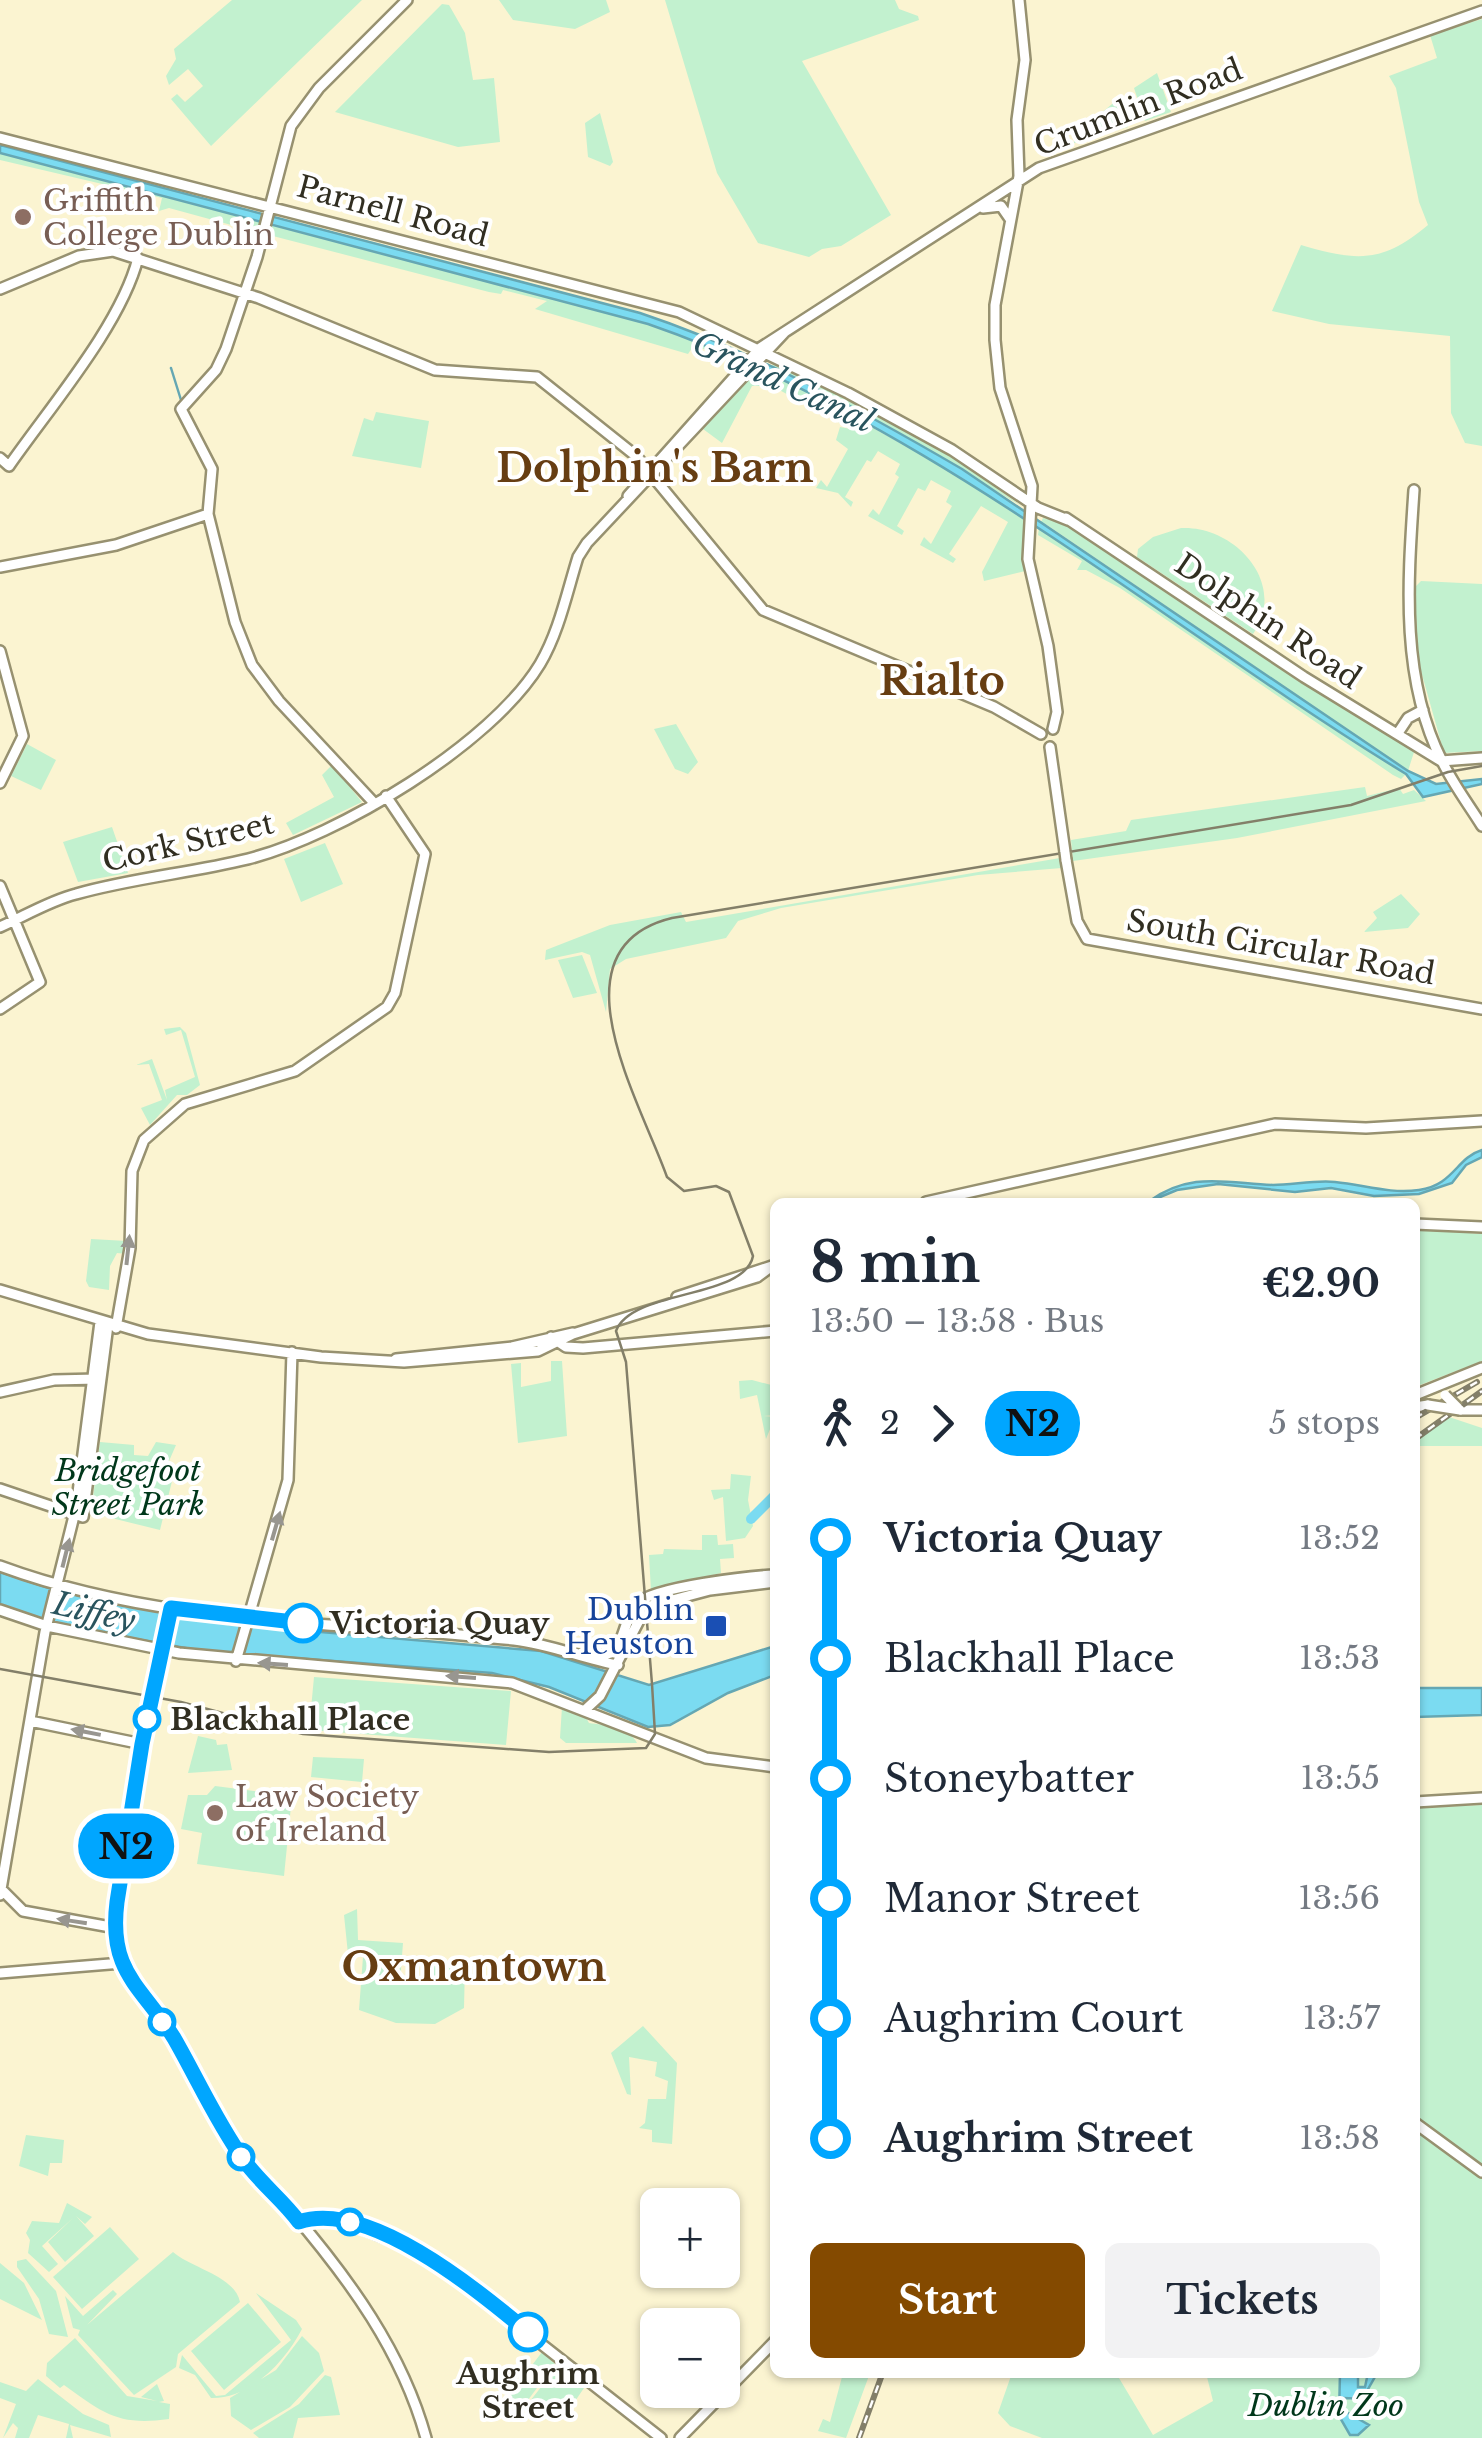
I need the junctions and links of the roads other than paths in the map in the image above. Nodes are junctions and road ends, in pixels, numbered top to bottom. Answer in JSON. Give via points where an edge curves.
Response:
{"nodes":[{"id":1,"x":407,"y":0,"type":"edge"},
{"id":2,"x":1019,"y":0,"type":"edge"},
{"id":3,"x":1482,"y":11,"type":"edge"},
{"id":4,"x":0,"y":138,"type":"edge"},
{"id":5,"x":1018,"y":160,"type":"junction"},
{"id":6,"x":1039,"y":168,"type":"junction"},
{"id":7,"x":1018,"y":184,"type":"junction"},
{"id":8,"x":270,"y":206,"type":"junction"},
{"id":9,"x":980,"y":208,"type":"junction"},
{"id":10,"x":1011,"y":226,"type":"junction"},
{"id":11,"x":138,"y":258,"type":"junction"},
{"id":12,"x":0,"y":290,"type":"edge"},
{"id":13,"x":246,"y":293,"type":"junction"},
{"id":14,"x":762,"y":352,"type":"junction"},
{"id":15,"x":747,"y":368,"type":"junction"},
{"id":16,"x":636,"y":456,"type":"junction"},
{"id":17,"x":0,"y":458,"type":"edge"},
{"id":18,"x":661,"y":458,"type":"junction"},
{"id":19,"x":650,"y":475,"type":"junction"},
{"id":20,"x":1414,"y":490,"type":"dead end"},
{"id":21,"x":1033,"y":506,"type":"junction"},
{"id":22,"x":208,"y":514,"type":"junction"},
{"id":23,"x":0,"y":567,"type":"edge"},
{"id":24,"x":0,"y":652,"type":"edge"},
{"id":25,"x":1423,"y":710,"type":"junction"},
{"id":26,"x":1053,"y":729,"type":"junction"},
{"id":27,"x":1041,"y":734,"type":"junction"},
{"id":28,"x":1398,"y":734,"type":"junction"},
{"id":29,"x":1050,"y":746,"type":"junction"},
{"id":30,"x":1482,"y":758,"type":"edge"},
{"id":31,"x":1442,"y":761,"type":"junction"},
{"id":32,"x":0,"y":783,"type":"edge"},
{"id":33,"x":386,"y":796,"type":"junction"},
{"id":34,"x":375,"y":804,"type":"junction"},
{"id":35,"x":1482,"y":826,"type":"edge"},
{"id":36,"x":0,"y":886,"type":"edge"},
{"id":37,"x":14,"y":920,"type":"junction"},
{"id":38,"x":0,"y":927,"type":"edge"},
{"id":39,"x":1482,"y":1009,"type":"edge"},
{"id":40,"x":0,"y":1010,"type":"edge"},
{"id":41,"x":1482,"y":1121,"type":"edge"},
{"id":42,"x":941,"y":1198,"type":"edge"},
{"id":43,"x":1420,"y":1224,"type":"edge"},
{"id":44,"x":1482,"y":1227,"type":"edge"},
{"id":45,"x":770,"y":1268,"type":"edge"},
{"id":46,"x":0,"y":1290,"type":"edge"},
{"id":47,"x":108,"y":1325,"type":"junction"},
{"id":48,"x":770,"y":1332,"type":"edge"},
{"id":49,"x":555,"y":1340,"type":"junction"},
{"id":50,"x":292,"y":1352,"type":"junction"},
{"id":51,"x":1482,"y":1366,"type":"edge"},
{"id":52,"x":1460,"y":1374,"type":"junction"},
{"id":53,"x":96,"y":1380,"type":"junction"},
{"id":54,"x":0,"y":1392,"type":"edge"},
{"id":55,"x":1420,"y":1394,"type":"edge"},
{"id":56,"x":1420,"y":1406,"type":"edge"},
{"id":57,"x":1482,"y":1410,"type":"edge"},
{"id":58,"x":1465,"y":1411,"type":"junction"},
{"id":59,"x":1482,"y":1418,"type":"edge"},
{"id":60,"x":0,"y":1489,"type":"edge"},
{"id":61,"x":79,"y":1516,"type":"junction"},
{"id":62,"x":0,"y":1566,"type":"edge"},
{"id":63,"x":770,"y":1579,"type":"edge"},
{"id":64,"x":770,"y":1580,"type":"edge"},
{"id":65,"x":57,"y":1589,"type":"junction"},
{"id":66,"x":0,"y":1610,"type":"edge"},
{"id":67,"x":170,"y":1610,"type":"junction"},
{"id":68,"x":248,"y":1622,"type":"junction"},
{"id":69,"x":47,"y":1625,"type":"junction"},
{"id":70,"x":163,"y":1648,"type":"junction"},
{"id":71,"x":588,"y":1657,"type":"junction"},
{"id":72,"x":237,"y":1658,"type":"junction"},
{"id":73,"x":610,"y":1671,"type":"junction"},
{"id":74,"x":600,"y":1696,"type":"junction"},
{"id":75,"x":583,"y":1708,"type":"junction"},
{"id":76,"x":614,"y":1720,"type":"junction"},
{"id":77,"x":30,"y":1721,"type":"junction"},
{"id":78,"x":142,"y":1744,"type":"junction"},
{"id":79,"x":770,"y":1766,"type":"edge"},
{"id":80,"x":1482,"y":1798,"type":"edge"},
{"id":81,"x":1420,"y":1802,"type":"edge"},
{"id":82,"x":0,"y":1892,"type":"edge"},
{"id":83,"x":116,"y":1928,"type":"junction"},
{"id":84,"x":122,"y":1964,"type":"junction"},
{"id":85,"x":0,"y":1973,"type":"edge"},
{"id":86,"x":1420,"y":2127,"type":"edge"},
{"id":87,"x":1482,"y":2172,"type":"edge"},
{"id":88,"x":299,"y":2222,"type":"junction"},
{"id":89,"x":770,"y":2346,"type":"edge"},
{"id":90,"x":426,"y":2438,"type":"edge"},
{"id":91,"x":661,"y":2438,"type":"edge"},
{"id":92,"x":680,"y":2438,"type":"edge"}],
"edges":[{"from":1,"to":8,"type":"main road","via":[[302,107]]},
{"from":2,"to":5,"type":"main road","via":[[1025,60]]},
{"from":3,"to":6,"type":"main road","name":"Crumlin Road"},
{"from":4,"to":8,"type":"main road","name":"Parnell Road"},
{"from":5,"to":6,"type":"main road"},
{"from":5,"to":7,"type":"main road"},
{"from":6,"to":7,"type":"main road","name":"Crumlin Road"},
{"from":7,"to":9,"type":"main road","name":"Crumlin Road"},
{"from":7,"to":10,"type":"main road"},
{"from":8,"to":13,"type":"main road"},
{"from":8,"to":14,"type":"main road","name":"Parnell Road","via":[[637,300],[692,317]]},
{"from":9,"to":10,"type":"main road","via":[[1000,206]]},
{"from":9,"to":14,"type":"main road","name":"Crumlin Road"},
{"from":10,"to":21,"type":"main road","via":[[994,311],[996,358],[1030,471]]},
{"from":11,"to":12,"type":"main road","via":[[97,251]]},
{"from":11,"to":13,"type":"main road"},
{"from":11,"to":17,"type":"main road","via":[[125,296],[9,466]]},
{"from":13,"to":16,"type":"main road","via":[[435,370],[536,377]]},
{"from":13,"to":22,"type":"main road","via":[[216,370],[181,409],[212,469]]},
{"from":14,"to":15,"type":"main road"},
{"from":14,"to":21,"type":"main road","name":"Dolphin Road","via":[[952,450]]},
{"from":15,"to":18,"type":"main road"},
{"from":15,"to":19,"type":"main road"},
{"from":16,"to":18,"type":"main road"},
{"from":16,"to":19,"type":"main road"},
{"from":18,"to":19,"type":"main road"},
{"from":19,"to":27,"type":"main road","via":[[763,610],[1007,713]]},
{"from":19,"to":33,"type":"main road","name":"Cork Street","via":[[578,556],[548,648],[526,684]]},
{"from":20,"to":25,"type":"main road","via":[[1409,611]]},
{"from":21,"to":26,"type":"main road","via":[[1028,558],[1045,627]]},
{"from":21,"to":28,"type":"main road","name":"Dolphin Road","via":[[1068,520]]},
{"from":22,"to":23,"type":"main road","via":[[105,547]]},
{"from":22,"to":34,"type":"main road","via":[[252,666]]},
{"from":24,"to":32,"type":"main road","via":[[23,738]]},
{"from":25,"to":28,"type":"main road"},
{"from":25,"to":31,"type":"main road"},
{"from":26,"to":27,"type":"main road"},
{"from":26,"to":29,"type":"main road","via":[[1058,739]]},
{"from":27,"to":29,"type":"main road"},
{"from":28,"to":31,"type":"main road","name":"Dolphin Road"},
{"from":29,"to":39,"type":"main road","name":"South Circular Road","via":[[1078,922],[1087,939]]},
{"from":30,"to":31,"type":"main road"},
{"from":31,"to":35,"type":"main road"},
{"from":33,"to":34,"type":"main road","name":"Cork Street"},
{"from":47,"to":33,"type":"main road","one_way":true,"via":[[130,1248],[132,1171],[144,1140],[177,1108],[295,1071],[391,1002],[424,854]]},
{"from":34,"to":37,"type":"main road","name":"Cork Street","via":[[270,852],[76,894]]},
{"from":36,"to":37,"type":"main road"},
{"from":37,"to":38,"type":"main road","name":"Cork Street"},
{"from":37,"to":40,"type":"main road","via":[[40,982]]},
{"from":41,"to":42,"type":"main road","via":[[1342,1129],[1275,1124]]},
{"from":43,"to":44,"type":"main road"},
{"from":45,"to":49,"type":"main road"},
{"from":46,"to":47,"type":"main road"},
{"from":47,"to":50,"type":"main road"},
{"from":47,"to":53,"type":"main road"},
{"from":48,"to":49,"type":"main road","via":[[570,1348]]},
{"from":49,"to":50,"type":"main road","via":[[508,1355],[394,1360]]},
{"from":68,"to":50,"type":"main road","one_way":true,"via":[[288,1480]]},
{"from":51,"to":52,"type":"main road"},
{"from":52,"to":55,"type":"main road"},
{"from":52,"to":58,"type":"main road","bridge":true,"via":[[1447,1383],[1445,1395]]},
{"from":53,"to":54,"type":"main road","via":[[54,1380]]},
{"from":53,"to":61,"type":"main road"},
{"from":56,"to":58,"type":"main road","bridge":true},
{"from":57,"to":58,"type":"main road"},
{"from":58,"to":59,"type":"main road"},
{"from":60,"to":61,"type":"main road"},
{"from":65,"to":61,"type":"main road","one_way":true},
{"from":62,"to":65,"type":"main road"},
{"from":63,"to":71,"type":"main road","via":[[725,1579],[643,1599],[617,1649],[608,1657]]},
{"from":64,"to":73,"type":"main road","via":[[646,1607]]},
{"from":65,"to":67,"type":"main road"},
{"from":65,"to":69,"type":"main road"},
{"from":66,"to":69,"type":"main road"},
{"from":67,"to":68,"type":"main road"},
{"from":67,"to":70,"type":"main road"},
{"from":68,"to":71,"type":"main road","via":[[516,1640]]},
{"from":68,"to":72,"type":"main road"},
{"from":69,"to":70,"type":"main road"},
{"from":69,"to":77,"type":"main road"},
{"from":70,"to":72,"type":"main road"},
{"from":70,"to":78,"type":"main road"},
{"from":71,"to":73,"type":"main road"},
{"from":75,"to":72,"type":"main road","one_way":true,"via":[[491,1679]]},
{"from":73,"to":74,"type":"main road"},
{"from":74,"to":75,"type":"main road","via":[[592,1708]]},
{"from":74,"to":76,"type":"main road","via":[[602,1711]]},
{"from":75,"to":76,"type":"main road"},
{"from":76,"to":79,"type":"main road","via":[[706,1758]]},
{"from":78,"to":77,"type":"main road","one_way":true},
{"from":77,"to":82,"type":"main road"},
{"from":78,"to":83,"type":"main road"},
{"from":80,"to":81,"type":"main road"},
{"from":83,"to":82,"type":"main road","one_way":true,"via":[[23,1911]]},
{"from":83,"to":84,"type":"main road"},
{"from":84,"to":85,"type":"main road"},
{"from":84,"to":88,"type":"main road","via":[[241,2156]]},
{"from":86,"to":87,"type":"main road"},
{"from":88,"to":90,"type":"main road","via":[[385,2336]]},
{"from":88,"to":91,"type":"main road","via":[[343,2220],[436,2260]]},
{"from":89,"to":92,"type":"main road"}]}
